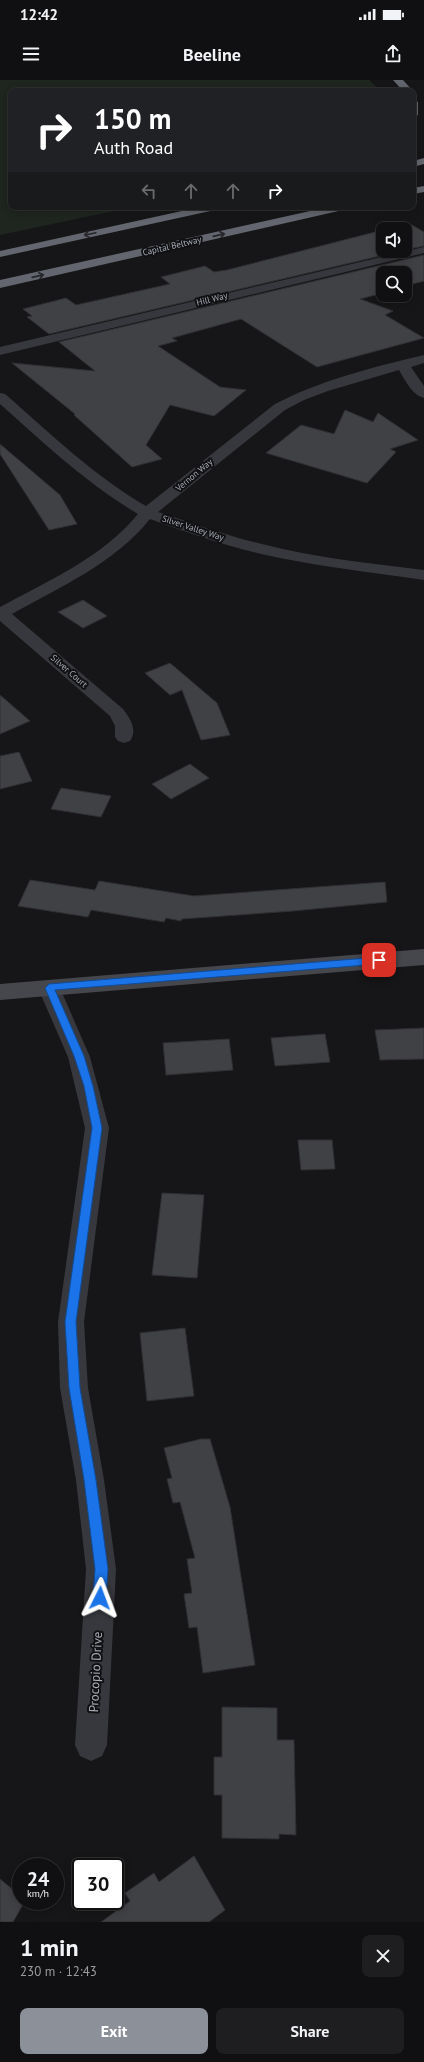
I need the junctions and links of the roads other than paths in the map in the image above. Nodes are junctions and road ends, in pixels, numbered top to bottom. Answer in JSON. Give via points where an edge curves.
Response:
{"nodes":[{"id":1,"x":398,"y":80,"type":"edge"},
{"id":2,"x":405,"y":88,"type":"edge"},
{"id":3,"x":189,"y":210,"type":"edge"},
{"id":4,"x":201,"y":210,"type":"edge"},
{"id":5,"x":330,"y":210,"type":"edge"},
{"id":6,"x":128,"y":226,"type":"junction"},
{"id":7,"x":424,"y":250,"type":"edge"},
{"id":8,"x":0,"y":254,"type":"edge"},
{"id":9,"x":0,"y":284,"type":"edge"},
{"id":10,"x":0,"y":351,"type":"edge"},
{"id":11,"x":424,"y":359,"type":"edge"},
{"id":12,"x":403,"y":365,"type":"junction"},
{"id":13,"x":424,"y":394,"type":"edge"},
{"id":14,"x":0,"y":397,"type":"edge"},
{"id":15,"x":147,"y":513,"type":"junction"},
{"id":16,"x":424,"y":575,"type":"edge"},
{"id":17,"x":0,"y":614,"type":"edge"},
{"id":18,"x":124,"y":737,"type":"dead end"},
{"id":19,"x":424,"y":957,"type":"edge"},
{"id":20,"x":49,"y":988,"type":"junction"},
{"id":21,"x":0,"y":992,"type":"edge"},
{"id":22,"x":91,"y":1746,"type":"dead end"}],
"edges":[{"from":1,"to":2,"type":"highway"},
{"from":3,"to":6,"type":"highway"},
{"from":4,"to":6,"type":"highway"},
{"from":9,"to":5,"type":"highway","name":"Capital Beltway","one_way":true},
{"from":6,"to":8,"type":"highway","one_way":true},
{"from":7,"to":10,"type":"street","name":"Hill Way"},
{"from":11,"to":12,"type":"street","name":"Vernon Way"},
{"from":12,"to":13,"type":"street","via":[[412,381]]},
{"from":12,"to":15,"type":"street","name":"Vernon Way","via":[[323,388],[280,407]]},
{"from":14,"to":15,"type":"street","name":"Silver Valley Way","via":[[78,465],[120,497]]},
{"from":15,"to":16,"type":"street","name":"Silver Valley Way","via":[[261,549],[328,562]]},
{"from":15,"to":17,"type":"street","name":"Vernon Way","via":[[133,530],[106,552],[81,569]]},
{"from":17,"to":18,"type":"street","name":"Silver Court","via":[[117,712],[124,726]]},
{"from":19,"to":20,"type":"main road"},
{"from":20,"to":21,"type":"main road"},
{"from":20,"to":22,"type":"street","name":"Procopio Drive","via":[[79,1056],[97,1128],[71,1322],[74,1388],[90,1480],[101,1569]]}]}
